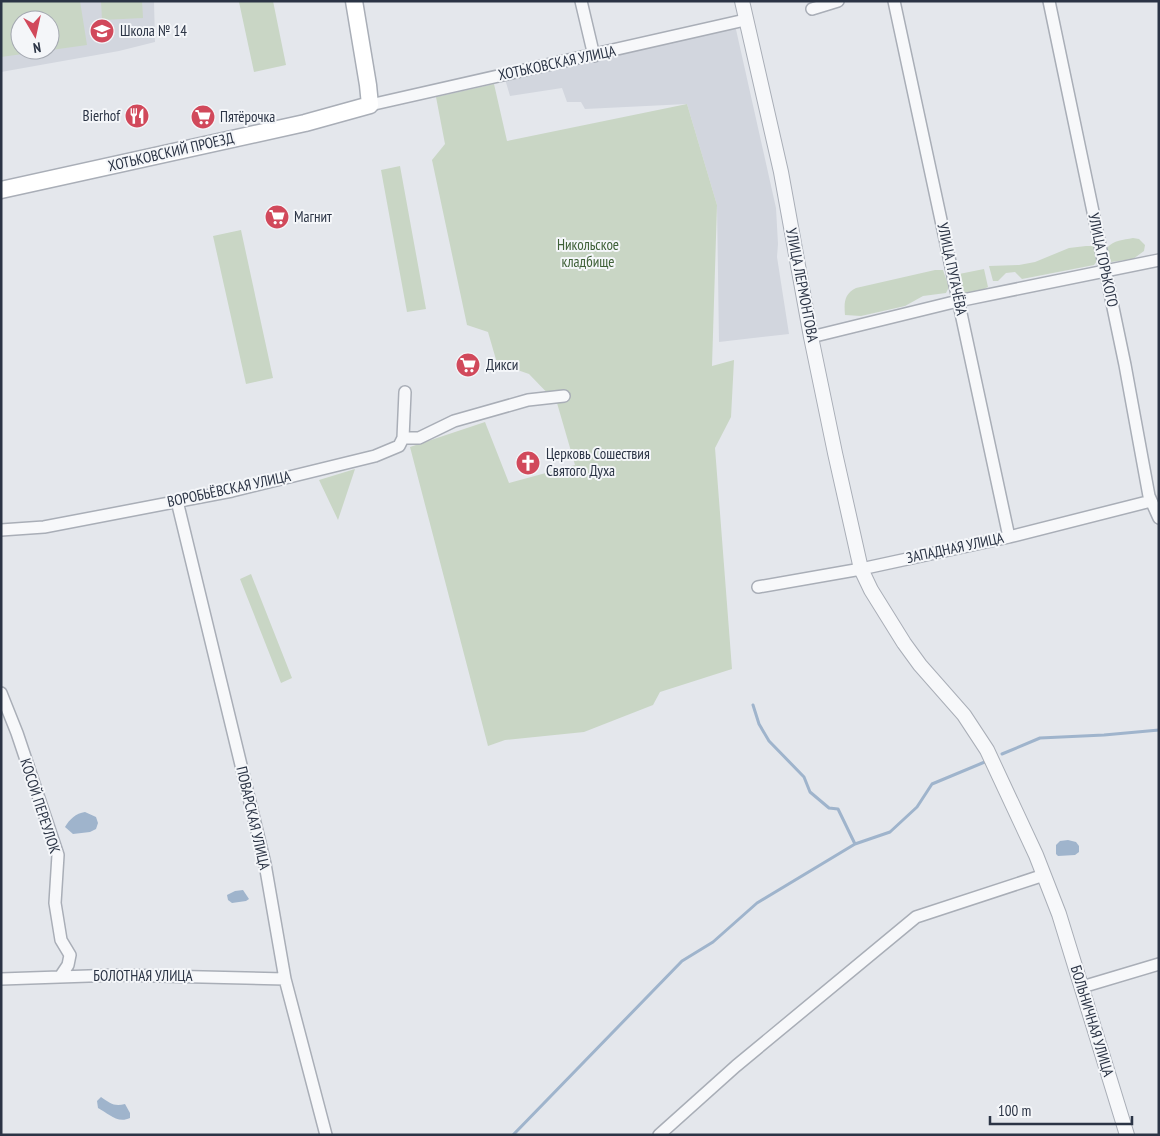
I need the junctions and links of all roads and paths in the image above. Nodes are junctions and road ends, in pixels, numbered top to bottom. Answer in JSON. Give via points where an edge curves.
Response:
{"nodes":[{"id":1,"x":354,"y":1,"type":"edge"},
{"id":2,"x":581,"y":1,"type":"edge"},
{"id":3,"x":742,"y":1,"type":"edge"},
{"id":4,"x":838,"y":1,"type":"edge"},
{"id":5,"x":894,"y":1,"type":"edge"},
{"id":6,"x":1049,"y":1,"type":"edge"},
{"id":7,"x":812,"y":9,"type":"dead end"},
{"id":8,"x":745,"y":20,"type":"junction"},
{"id":9,"x":594,"y":56,"type":"junction"},
{"id":10,"x":370,"y":106,"type":"junction"},
{"id":11,"x":1,"y":190,"type":"edge"},
{"id":12,"x":1159,"y":260,"type":"edge"},
{"id":13,"x":1104,"y":270,"type":"junction"},
{"id":14,"x":958,"y":301,"type":"junction"},
{"id":15,"x":811,"y":336,"type":"junction"},
{"id":16,"x":405,"y":392,"type":"dead end"},
{"id":17,"x":564,"y":396,"type":"dead end"},
{"id":18,"x":404,"y":438,"type":"junction"},
{"id":19,"x":178,"y":501,"type":"junction"},
{"id":20,"x":1151,"y":501,"type":"junction"},
{"id":21,"x":1159,"y":518,"type":"edge"},
{"id":22,"x":1,"y":530,"type":"edge"},
{"id":23,"x":1009,"y":537,"type":"junction"},
{"id":24,"x":861,"y":569,"type":"junction"},
{"id":25,"x":758,"y":587,"type":"dead end"},
{"id":26,"x":1,"y":693,"type":"edge"},
{"id":27,"x":1044,"y":875,"type":"junction"},
{"id":28,"x":1159,"y":964,"type":"edge"},
{"id":29,"x":60,"y":976,"type":"junction"},
{"id":30,"x":1,"y":979,"type":"edge"},
{"id":31,"x":285,"y":979,"type":"junction"},
{"id":32,"x":1082,"y":987,"type":"junction"},
{"id":33,"x":326,"y":1135,"type":"edge"},
{"id":34,"x":659,"y":1135,"type":"edge"},
{"id":35,"x":1127,"y":1135,"type":"edge"}],
"edges":[{"from":1,"to":10,"type":"main road"},
{"from":2,"to":9,"type":"street"},
{"from":3,"to":8,"type":"street","name":"УЛИЦА ЛЕРМОНТОВА"},
{"from":4,"to":7,"type":"street"},
{"from":5,"to":14,"type":"street","name":"УЛИЦА ПУГАЧЁВА"},
{"from":6,"to":13,"type":"street","name":"УЛИЦА ГОРЬКОГО"},
{"from":8,"to":9,"type":"street","name":"ХОТЬКОВСКАЯ УЛИЦА"},
{"from":8,"to":15,"type":"street","name":"УЛИЦА ЛЕРМОНТОВА","via":[[781,172]]},
{"from":9,"to":10,"type":"street","name":"ХОТЬКОВСКАЯ УЛИЦА"},
{"from":10,"to":11,"type":"main road","name":"ХОТЬКОВСКИЙ ПРОЕЗД"},
{"from":12,"to":13,"type":"street"},
{"from":13,"to":14,"type":"street"},
{"from":13,"to":20,"type":"street","name":"УЛИЦА ГОРЬКОГО"},
{"from":14,"to":15,"type":"street"},
{"from":14,"to":23,"type":"street","name":"УЛИЦА ПУГАЧЁВА"},
{"from":15,"to":24,"type":"street","name":"УЛИЦА ЛЕРМОНТОВА"},
{"from":16,"to":18,"type":"street"},
{"from":17,"to":18,"type":"street","via":[[528,400],[454,421],[419,438]]},
{"from":18,"to":19,"type":"street","name":"ВОРОБЬЁВСКАЯ УЛИЦА","via":[[399,446],[375,456]]},
{"from":19,"to":22,"type":"street","name":"ВОРОБЬЁВСКАЯ УЛИЦА","via":[[44,527]]},
{"from":19,"to":31,"type":"street","name":"ПОВАРСКАЯ УЛИЦА","via":[[265,864]]},
{"from":20,"to":21,"type":"street","name":"УЛИЦА ГОРЬКОГО"},
{"from":20,"to":23,"type":"street","name":"ЗАПАДНАЯ УЛИЦА"},
{"from":23,"to":24,"type":"street","name":"ЗАПАДНАЯ УЛИЦА"},
{"from":24,"to":25,"type":"street","name":"ЗАПАДНАЯ УЛИЦА"},
{"from":24,"to":27,"type":"street","name":"УЛИЦА ЛЕРМОНТОВА","via":[[920,666],[964,715],[987,750]]},
{"from":26,"to":29,"type":"street","name":"КОСОЙ ПЕРЕУЛОК","via":[[58,855],[55,903],[61,940],[70,955]]},
{"from":27,"to":32,"type":"street","name":"БОЛЬНИЧНАЯ УЛИЦА"},
{"from":27,"to":34,"type":"street","via":[[916,917],[736,1066]]},
{"from":28,"to":32,"type":"street"},
{"from":29,"to":30,"type":"street","name":"БОЛОТНАЯ УЛИЦА"},
{"from":29,"to":31,"type":"street","name":"БОЛОТНАЯ УЛИЦА"},
{"from":31,"to":33,"type":"street","name":"ПОВАРСКАЯ УЛИЦА"},
{"from":32,"to":35,"type":"street","name":"БОЛЬНИЧНАЯ УЛИЦА"}]}
